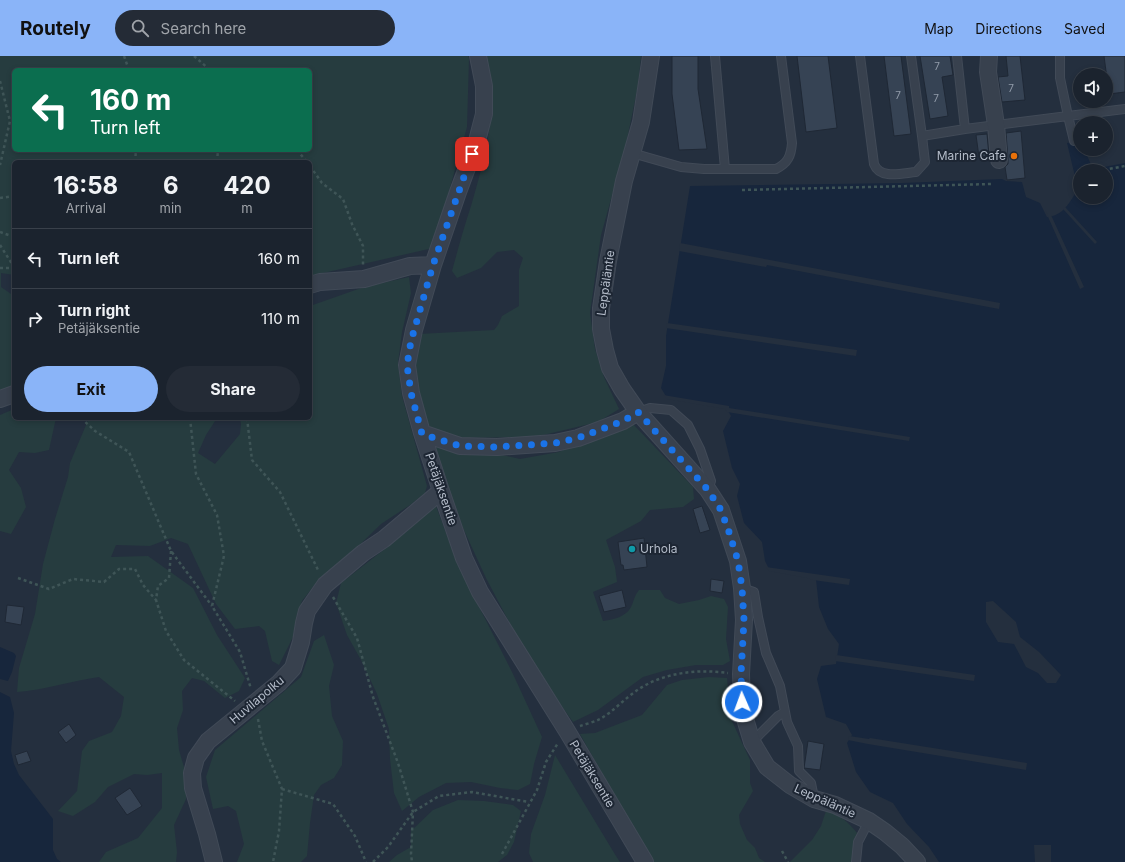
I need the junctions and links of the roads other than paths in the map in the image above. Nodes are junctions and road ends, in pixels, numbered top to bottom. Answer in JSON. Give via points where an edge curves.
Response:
{"nodes":[{"id":1,"x":478,"y":56,"type":"edge"},
{"id":2,"x":651,"y":56,"type":"edge"},
{"id":3,"x":715,"y":56,"type":"edge"},
{"id":4,"x":781,"y":56,"type":"edge"},
{"id":5,"x":860,"y":56,"type":"edge"},
{"id":6,"x":911,"y":56,"type":"edge"},
{"id":7,"x":957,"y":56,"type":"edge"},
{"id":8,"x":989,"y":56,"type":"edge"},
{"id":9,"x":1060,"y":56,"type":"edge"},
{"id":10,"x":1125,"y":109,"type":"edge"},
{"id":11,"x":1068,"y":116,"type":"junction"},
{"id":12,"x":996,"y":125,"type":"junction"},
{"id":13,"x":965,"y":130,"type":"junction"},
{"id":14,"x":922,"y":136,"type":"junction"},
{"id":15,"x":1073,"y":137,"type":"edge"},
{"id":16,"x":632,"y":153,"type":"junction"},
{"id":17,"x":999,"y":160,"type":"dead end"},
{"id":18,"x":725,"y":169,"type":"junction"},
{"id":19,"x":433,"y":265,"type":"junction"},
{"id":20,"x":312,"y":284,"type":"edge"},
{"id":21,"x":12,"y":395,"type":"edge"},
{"id":22,"x":0,"y":399,"type":"edge"},
{"id":23,"x":638,"y":412,"type":"junction"},
{"id":24,"x":422,"y":434,"type":"junction"},
{"id":25,"x":708,"y":490,"type":"junction"},
{"id":26,"x":441,"y":491,"type":"junction"},
{"id":27,"x":742,"y":588,"type":"junction"},
{"id":28,"x":785,"y":712,"type":"junction"},
{"id":29,"x":752,"y":742,"type":"junction"},
{"id":30,"x":814,"y":799,"type":"junction"},
{"id":31,"x":869,"y":821,"type":"junction"},
{"id":32,"x":214,"y":862,"type":"edge"},
{"id":33,"x":644,"y":862,"type":"edge"},
{"id":34,"x":856,"y":862,"type":"edge"},
{"id":35,"x":917,"y":862,"type":"edge"}],
"edges":[{"from":1,"to":19,"type":"street","name":"Petäjäksentie","via":[[484,86],[484,114],[477,141]]},
{"from":2,"to":16,"type":"street","name":"Leppäläntie","via":[[641,122]]},
{"from":3,"to":18,"type":"lane"},
{"from":4,"to":18,"type":"lane","via":[[792,153],[783,165],[776,168]]},
{"from":5,"to":14,"type":"lane","via":[[876,170],[884,174],[916,172],[925,162]]},
{"from":6,"to":14,"type":"lane"},
{"from":7,"to":13,"type":"lane"},
{"from":8,"to":12,"type":"street","via":[[988,72]]},
{"from":9,"to":11,"type":"lane","via":[[1060,78]]},
{"from":10,"to":11,"type":"lane"},
{"from":11,"to":12,"type":"lane"},
{"from":11,"to":15,"type":"lane"},
{"from":12,"to":13,"type":"lane"},
{"from":12,"to":17,"type":"street"},
{"from":13,"to":14,"type":"lane"},
{"from":16,"to":18,"type":"lane","via":[[681,167]]},
{"from":16,"to":23,"type":"street","name":"Leppäläntie","via":[[608,261],[601,308],[601,328],[610,368]]},
{"from":19,"to":20,"type":"street","via":[[410,266],[364,279]]},
{"from":19,"to":24,"type":"street","name":"Petäjäksentie","via":[[414,330],[407,365],[411,393]]},
{"from":21,"to":22,"type":"street"},
{"from":23,"to":24,"type":"street","via":[[623,421],[578,438],[555,443],[497,447],[460,446]]},
{"from":23,"to":25,"type":"street","name":"Leppäläntie"},
{"from":23,"to":25,"type":"lane","via":[[650,408],[671,410],[688,426],[700,449],[711,481]]},
{"from":24,"to":26,"type":"street","name":"Petäjäksentie"},
{"from":25,"to":27,"type":"street","name":"Leppäläntie","via":[[721,510],[729,532],[738,561]]},
{"from":26,"to":32,"type":"street","name":"Huvilapolku","via":[[326,585],[307,611],[293,668],[279,683],[208,741],[196,758],[192,773],[193,788]]},
{"from":26,"to":33,"type":"street","name":"Petäjäksentie","via":[[464,558],[480,592],[567,731]]},
{"from":27,"to":28,"type":"lane","via":[[754,592],[766,653],[780,686]]},
{"from":27,"to":29,"type":"street","name":"Leppäläntie","via":[[742,702]]},
{"from":28,"to":29,"type":"lane"},
{"from":28,"to":30,"type":"lane","via":[[798,746],[800,771],[811,783]]},
{"from":29,"to":30,"type":"street","name":"Leppäläntie","via":[[767,766],[790,785]]},
{"from":30,"to":31,"type":"street","name":"Leppäläntie","via":[[835,805]]},
{"from":31,"to":34,"type":"lane","via":[[858,842]]},
{"from":31,"to":35,"type":"street","name":"Leppäläntie","via":[[902,846]]}]}
